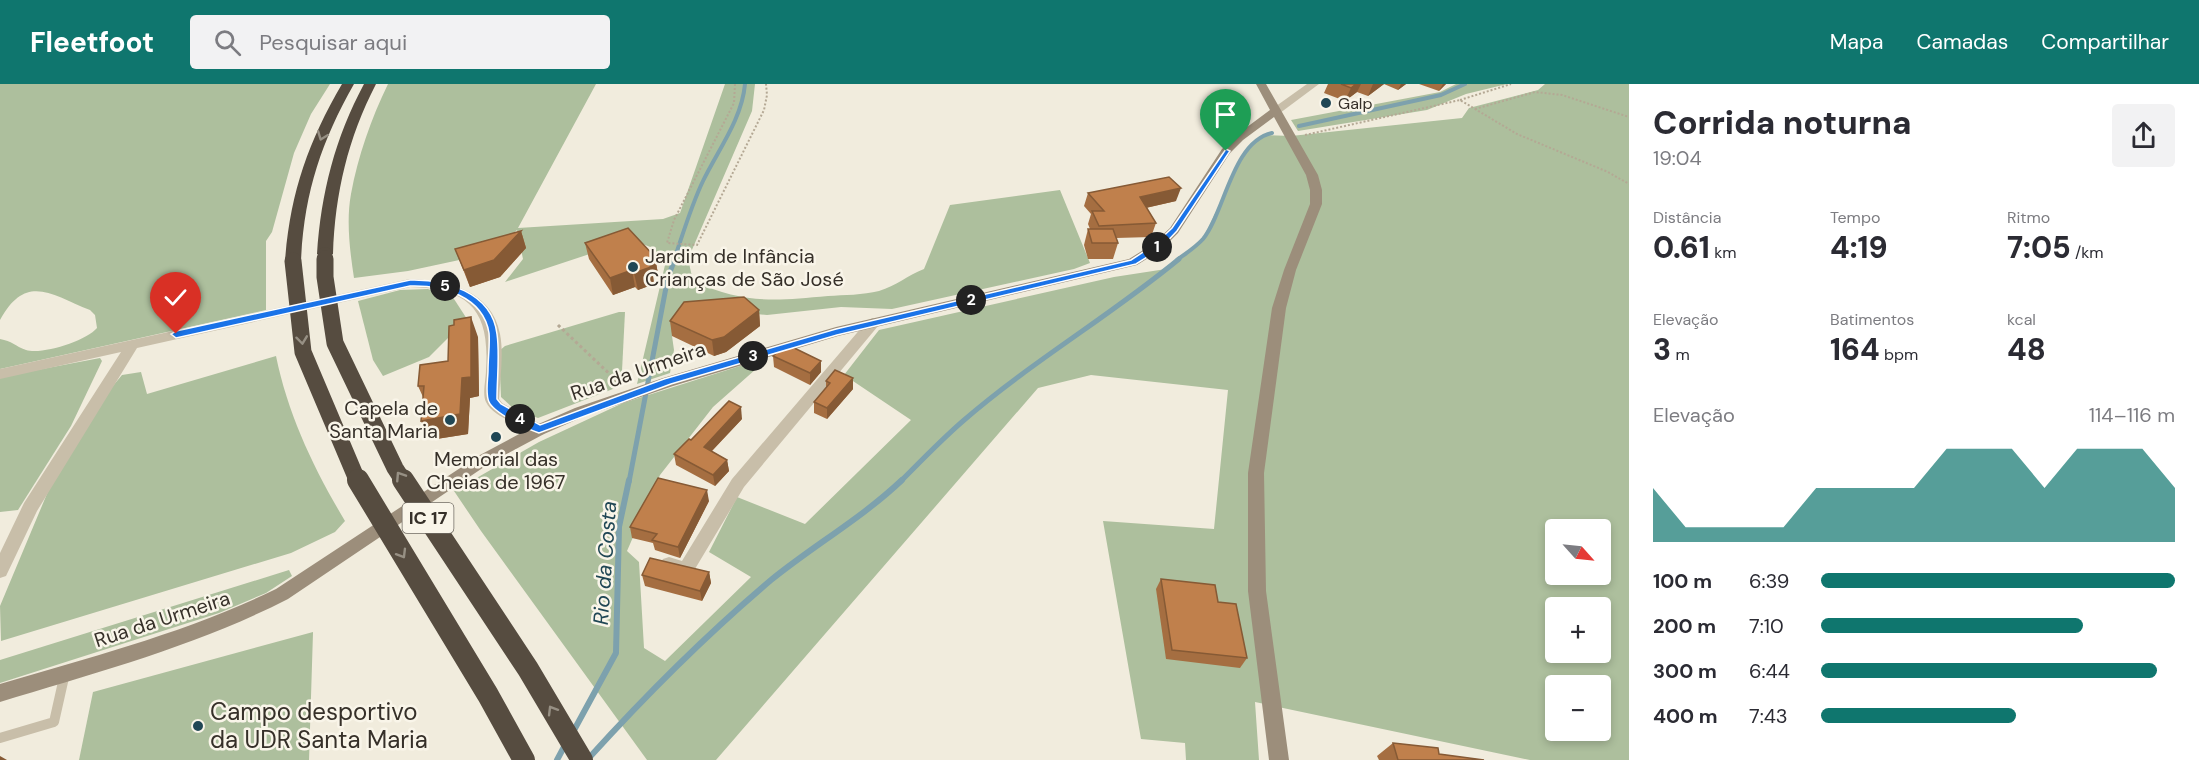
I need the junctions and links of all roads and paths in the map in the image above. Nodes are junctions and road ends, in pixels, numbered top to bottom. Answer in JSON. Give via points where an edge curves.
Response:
{"nodes":[{"id":1,"x":348,"y":84,"type":"edge"},
{"id":2,"x":370,"y":84,"type":"edge"},
{"id":3,"x":735,"y":84,"type":"edge"},
{"id":4,"x":766,"y":84,"type":"edge"},
{"id":5,"x":1261,"y":84,"type":"edge"},
{"id":6,"x":1314,"y":84,"type":"edge"},
{"id":7,"x":1511,"y":84,"type":"edge"},
{"id":8,"x":1460,"y":100,"type":"junction"},
{"id":9,"x":1474,"y":109,"type":"junction"},
{"id":10,"x":1276,"y":111,"type":"junction"},
{"id":11,"x":1629,"y":117,"type":"edge"},
{"id":12,"x":1292,"y":138,"type":"junction"},
{"id":13,"x":1629,"y":184,"type":"edge"},
{"id":14,"x":873,"y":323,"type":"junction"},
{"id":15,"x":558,"y":325,"type":"dead end"},
{"id":16,"x":133,"y":344,"type":"junction"},
{"id":17,"x":0,"y":374,"type":"edge"},
{"id":18,"x":617,"y":381,"type":"dead end"},
{"id":19,"x":539,"y":430,"type":"junction"},
{"id":20,"x":652,"y":559,"type":"edge"},
{"id":21,"x":0,"y":572,"type":"edge"},
{"id":22,"x":65,"y":673,"type":"junction"},
{"id":23,"x":0,"y":693,"type":"edge"},
{"id":24,"x":0,"y":738,"type":"edge"},
{"id":25,"x":524,"y":760,"type":"edge"},
{"id":26,"x":582,"y":760,"type":"edge"},
{"id":27,"x":1279,"y":760,"type":"edge"}],
"edges":[{"from":1,"to":25,"type":"highway","number":"IC 17","one_way":true,"bridge":true,"via":[[332,110],[310,164],[296,217],[293,261],[303,352],[361,488]]},
{"from":26,"to":2,"type":"highway","number":"IC 17","one_way":true,"bridge":true,"via":[[528,669],[395,468],[335,343],[325,278],[326,214],[337,160],[355,110]]},
{"from":3,"to":4,"type":"path","via":[[734,103],[674,220],[667,243],[697,245],[764,110]]},
{"from":5,"to":10,"type":"street"},
{"from":6,"to":10,"type":"street"},
{"from":7,"to":8,"type":"path"},
{"from":8,"to":9,"type":"path"},
{"from":8,"to":12,"type":"path"},
{"from":9,"to":11,"type":"path","via":[[1535,92],[1562,95]]},
{"from":9,"to":13,"type":"path","via":[[1517,134]]},
{"from":10,"to":12,"type":"street"},
{"from":10,"to":14,"type":"street","name":"Rua da Urmeira","via":[[1232,144],[1174,230],[1134,262]]},
{"from":12,"to":27,"type":"street","via":[[1311,175],[1316,204],[1279,308],[1256,473],[1257,591]]},
{"from":14,"to":19,"type":"street","name":"Rua da Urmeira","via":[[668,381]]},
{"from":14,"to":20,"type":"street","via":[[738,483],[686,569]]},
{"from":15,"to":18,"type":"path"},
{"from":16,"to":17,"type":"street"},
{"from":16,"to":19,"type":"street","via":[[410,283],[431,282],[464,293],[476,302],[493,333],[492,400],[497,407]]},
{"from":16,"to":21,"type":"street","via":[[30,508]]},
{"from":19,"to":22,"type":"street","name":"Rua da Urmeira","via":[[485,459],[252,610],[213,627]]},
{"from":22,"to":23,"type":"street","name":"Rua da Urmeira"},
{"from":22,"to":24,"type":"lane","via":[[54,722]]}]}
